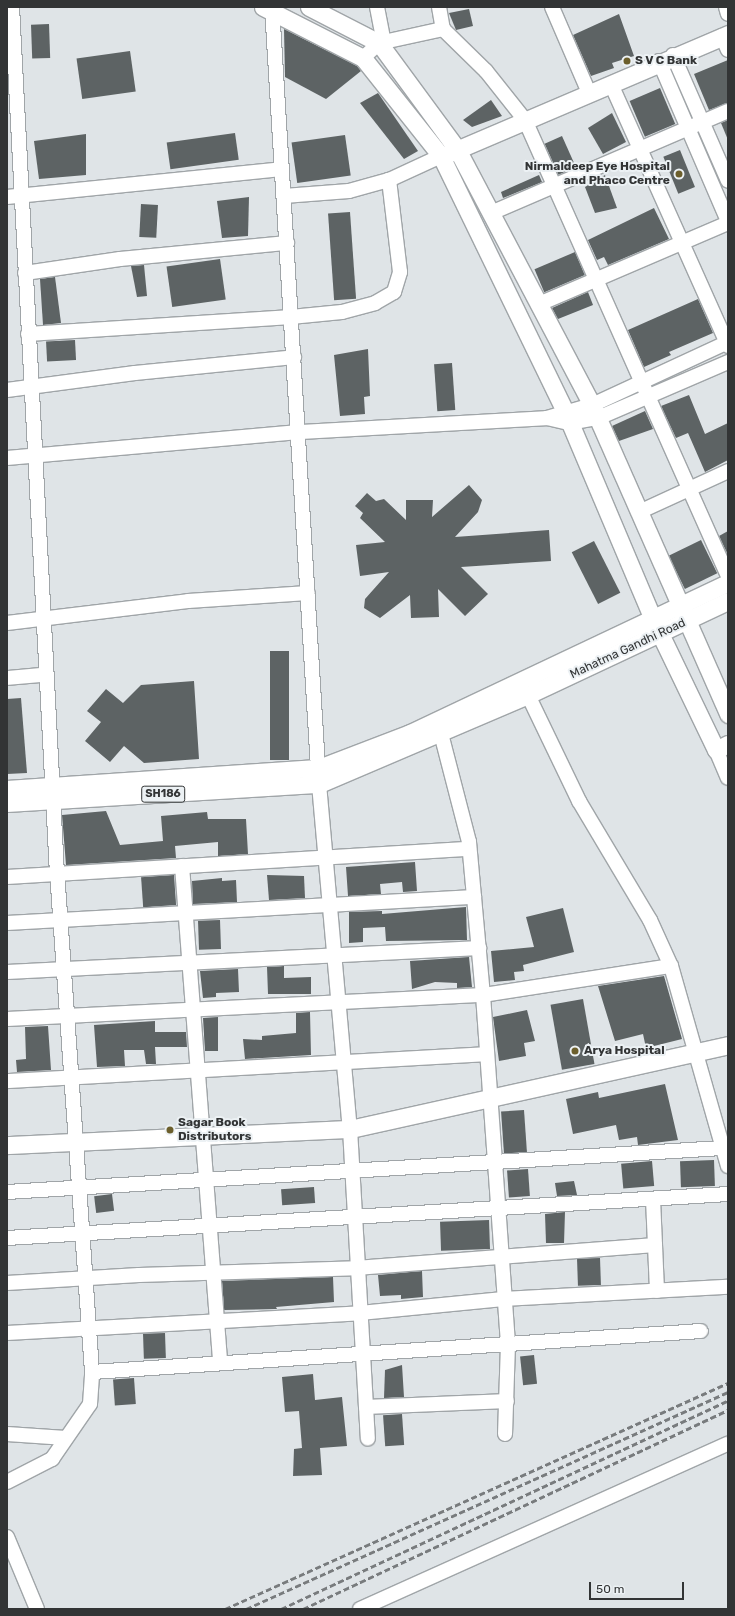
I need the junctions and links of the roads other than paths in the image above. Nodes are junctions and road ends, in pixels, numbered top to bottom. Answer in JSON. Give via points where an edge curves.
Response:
{"nodes":[{"id":1,"x":12,"y":7,"type":"edge"},
{"id":2,"x":310,"y":7,"type":"edge"},
{"id":3,"x":377,"y":7,"type":"edge"},
{"id":4,"x":439,"y":7,"type":"edge"},
{"id":5,"x":552,"y":7,"type":"edge"},
{"id":6,"x":726,"y":7,"type":"edge"},
{"id":7,"x":269,"y":9,"type":"edge"},
{"id":8,"x":728,"y":14,"type":"edge"},
{"id":9,"x":443,"y":29,"type":"junction"},
{"id":10,"x":726,"y":40,"type":"edge"},
{"id":11,"x":382,"y":42,"type":"junction"},
{"id":12,"x":363,"y":58,"type":"junction"},
{"id":13,"x":666,"y":58,"type":"junction"},
{"id":14,"x":611,"y":84,"type":"junction"},
{"id":15,"x":589,"y":93,"type":"junction"},
{"id":16,"x":728,"y":111,"type":"edge"},
{"id":17,"x":525,"y":120,"type":"junction"},
{"id":18,"x":702,"y":122,"type":"junction"},
{"id":19,"x":688,"y":128,"type":"junction"},
{"id":20,"x":641,"y":147,"type":"junction"},
{"id":21,"x":458,"y":149,"type":"junction"},
{"id":22,"x":441,"y":156,"type":"junction"},
{"id":23,"x":282,"y":169,"type":"junction"},
{"id":24,"x":389,"y":180,"type":"junction"},
{"id":25,"x":728,"y":180,"type":"edge"},
{"id":26,"x":554,"y":187,"type":"junction"},
{"id":27,"x":22,"y":196,"type":"junction"},
{"id":28,"x":284,"y":196,"type":"junction"},
{"id":29,"x":7,"y":197,"type":"edge"},
{"id":30,"x":491,"y":213,"type":"junction"},
{"id":31,"x":728,"y":222,"type":"edge"},
{"id":32,"x":682,"y":242,"type":"junction"},
{"id":33,"x":287,"y":244,"type":"junction"},
{"id":34,"x":25,"y":273,"type":"junction"},
{"id":35,"x":596,"y":278,"type":"junction"},
{"id":36,"x":539,"y":304,"type":"junction"},
{"id":37,"x":291,"y":317,"type":"junction"},
{"id":38,"x":28,"y":334,"type":"junction"},
{"id":39,"x":728,"y":344,"type":"edge"},
{"id":40,"x":294,"y":357,"type":"junction"},
{"id":41,"x":728,"y":362,"type":"edge"},
{"id":42,"x":642,"y":382,"type":"junction"},
{"id":43,"x":31,"y":387,"type":"junction"},
{"id":44,"x":7,"y":390,"type":"edge"},
{"id":45,"x":648,"y":396,"type":"junction"},
{"id":46,"x":595,"y":412,"type":"junction"},
{"id":47,"x":567,"y":417,"type":"junction"},
{"id":48,"x":299,"y":432,"type":"junction"},
{"id":49,"x":34,"y":456,"type":"junction"},
{"id":50,"x":7,"y":458,"type":"edge"},
{"id":51,"x":728,"y":472,"type":"edge"},
{"id":52,"x":689,"y":489,"type":"junction"},
{"id":53,"x":639,"y":512,"type":"junction"},
{"id":54,"x":728,"y":576,"type":"edge"},
{"id":55,"x":728,"y":583,"type":"edge"},
{"id":56,"x":308,"y":593,"type":"junction"},
{"id":57,"x":728,"y":601,"type":"edge"},
{"id":58,"x":680,"y":606,"type":"junction"},
{"id":59,"x":653,"y":618,"type":"junction"},
{"id":60,"x":42,"y":620,"type":"junction"},
{"id":61,"x":687,"y":622,"type":"junction"},
{"id":62,"x":7,"y":623,"type":"edge"},
{"id":63,"x":661,"y":634,"type":"junction"},
{"id":64,"x":45,"y":675,"type":"junction"},
{"id":65,"x":7,"y":678,"type":"edge"},
{"id":66,"x":528,"y":695,"type":"junction"},
{"id":67,"x":728,"y":714,"type":"edge"},
{"id":68,"x":439,"y":727,"type":"junction"},
{"id":69,"x":722,"y":747,"type":"edge"},
{"id":70,"x":319,"y":776,"type":"junction"},
{"id":71,"x":728,"y":778,"type":"edge"},
{"id":72,"x":7,"y":789,"type":"edge"},
{"id":73,"x":52,"y":794,"type":"junction"},
{"id":74,"x":7,"y":803,"type":"edge"},
{"id":75,"x":469,"y":849,"type":"junction"},
{"id":76,"x":327,"y":858,"type":"junction"},
{"id":77,"x":182,"y":866,"type":"junction"},
{"id":78,"x":57,"y":874,"type":"junction"},
{"id":79,"x":7,"y":878,"type":"edge"},
{"id":80,"x":474,"y":897,"type":"junction"},
{"id":81,"x":331,"y":905,"type":"junction"},
{"id":82,"x":186,"y":913,"type":"junction"},
{"id":83,"x":60,"y":920,"type":"junction"},
{"id":84,"x":7,"y":923,"type":"edge"},
{"id":85,"x":479,"y":948,"type":"junction"},
{"id":86,"x":335,"y":955,"type":"junction"},
{"id":87,"x":189,"y":962,"type":"junction"},
{"id":88,"x":671,"y":966,"type":"junction"},
{"id":89,"x":63,"y":969,"type":"junction"},
{"id":90,"x":7,"y":972,"type":"edge"},
{"id":91,"x":483,"y":995,"type":"junction"},
{"id":92,"x":340,"y":1004,"type":"junction"},
{"id":93,"x":193,"y":1008,"type":"junction"},
{"id":94,"x":67,"y":1017,"type":"junction"},
{"id":95,"x":7,"y":1019,"type":"edge"},
{"id":96,"x":728,"y":1045,"type":"edge"},
{"id":97,"x":697,"y":1053,"type":"junction"},
{"id":98,"x":486,"y":1054,"type":"junction"},
{"id":99,"x":344,"y":1059,"type":"junction"},
{"id":100,"x":198,"y":1068,"type":"junction"},
{"id":101,"x":71,"y":1076,"type":"junction"},
{"id":102,"x":7,"y":1080,"type":"edge"},
{"id":103,"x":491,"y":1099,"type":"junction"},
{"id":104,"x":350,"y":1129,"type":"junction"},
{"id":105,"x":202,"y":1136,"type":"junction"},
{"id":106,"x":76,"y":1142,"type":"junction"},
{"id":107,"x":7,"y":1145,"type":"edge"},
{"id":108,"x":723,"y":1148,"type":"junction"},
{"id":109,"x":495,"y":1163,"type":"junction"},
{"id":110,"x":728,"y":1166,"type":"edge"},
{"id":111,"x":352,"y":1171,"type":"junction"},
{"id":112,"x":206,"y":1180,"type":"junction"},
{"id":113,"x":79,"y":1187,"type":"junction"},
{"id":114,"x":7,"y":1192,"type":"edge"},
{"id":115,"x":728,"y":1194,"type":"edge"},
{"id":116,"x":653,"y":1199,"type":"junction"},
{"id":117,"x":497,"y":1207,"type":"junction"},
{"id":118,"x":354,"y":1217,"type":"junction"},
{"id":119,"x":209,"y":1226,"type":"junction"},
{"id":120,"x":82,"y":1234,"type":"junction"},
{"id":121,"x":7,"y":1238,"type":"edge"},
{"id":122,"x":655,"y":1245,"type":"junction"},
{"id":123,"x":500,"y":1255,"type":"junction"},
{"id":124,"x":356,"y":1268,"type":"junction"},
{"id":125,"x":213,"y":1272,"type":"junction"},
{"id":126,"x":85,"y":1278,"type":"junction"},
{"id":127,"x":7,"y":1283,"type":"edge"},
{"id":128,"x":728,"y":1287,"type":"edge"},
{"id":129,"x":657,"y":1291,"type":"junction"},
{"id":130,"x":503,"y":1299,"type":"junction"},
{"id":131,"x":360,"y":1313,"type":"junction"},
{"id":132,"x":216,"y":1320,"type":"junction"},
{"id":133,"x":89,"y":1329,"type":"junction"},
{"id":134,"x":7,"y":1332,"type":"edge"},
{"id":135,"x":701,"y":1332,"type":"dead end"},
{"id":136,"x":508,"y":1344,"type":"junction"},
{"id":137,"x":363,"y":1354,"type":"junction"},
{"id":138,"x":220,"y":1363,"type":"junction"},
{"id":139,"x":92,"y":1372,"type":"junction"},
{"id":140,"x":506,"y":1401,"type":"junction"},
{"id":141,"x":366,"y":1407,"type":"junction"},
{"id":142,"x":7,"y":1434,"type":"edge"},
{"id":143,"x":505,"y":1434,"type":"dead end"},
{"id":144,"x":66,"y":1438,"type":"junction"},
{"id":145,"x":368,"y":1438,"type":"dead end"},
{"id":146,"x":728,"y":1444,"type":"edge"},
{"id":147,"x":7,"y":1482,"type":"edge"},
{"id":148,"x":7,"y":1537,"type":"edge"},
{"id":149,"x":37,"y":1609,"type":"edge"},
{"id":150,"x":360,"y":1609,"type":"edge"}],
"edges":[{"from":1,"to":27,"type":"street"},
{"from":2,"to":11,"type":"main road"},
{"from":3,"to":11,"type":"street"},
{"from":4,"to":9,"type":"street"},
{"from":5,"to":15,"type":"street"},
{"from":6,"to":8,"type":"street"},
{"from":7,"to":12,"type":"main road"},
{"from":7,"to":23,"type":"street"},
{"from":9,"to":11,"type":"street"},
{"from":9,"to":17,"type":"street","via":[[486,71]]},
{"from":10,"to":13,"type":"main road"},
{"from":11,"to":12,"type":"street"},
{"from":11,"to":21,"type":"main road"},
{"from":12,"to":22,"type":"main road"},
{"from":13,"to":14,"type":"main road"},
{"from":13,"to":18,"type":"street"},
{"from":13,"to":19,"type":"street"},
{"from":14,"to":15,"type":"main road"},
{"from":14,"to":20,"type":"street"},
{"from":15,"to":17,"type":"main road"},
{"from":16,"to":18,"type":"street"},
{"from":17,"to":21,"type":"main road"},
{"from":17,"to":26,"type":"street"},
{"from":18,"to":19,"type":"street"},
{"from":18,"to":25,"type":"street"},
{"from":19,"to":20,"type":"street"},
{"from":19,"to":31,"type":"street"},
{"from":20,"to":26,"type":"street"},
{"from":20,"to":32,"type":"street"},
{"from":21,"to":22,"type":"main road"},
{"from":21,"to":30,"type":"main road"},
{"from":22,"to":24,"type":"street"},
{"from":22,"to":47,"type":"main road"},
{"from":23,"to":27,"type":"street"},
{"from":23,"to":28,"type":"street"},
{"from":24,"to":28,"type":"street","via":[[349,191]]},
{"from":24,"to":37,"type":"street","via":[[400,272],[394,292],[375,303],[342,312]]},
{"from":26,"to":30,"type":"street"},
{"from":26,"to":35,"type":"street"},
{"from":27,"to":29,"type":"street"},
{"from":27,"to":34,"type":"street"},
{"from":28,"to":33,"type":"street"},
{"from":30,"to":36,"type":"main road"},
{"from":31,"to":32,"type":"street"},
{"from":32,"to":35,"type":"street"},
{"from":32,"to":39,"type":"street"},
{"from":33,"to":34,"type":"street","via":[[120,259]]},
{"from":33,"to":37,"type":"street"},
{"from":34,"to":38,"type":"street"},
{"from":35,"to":36,"type":"street"},
{"from":35,"to":42,"type":"street"},
{"from":36,"to":46,"type":"main road"},
{"from":37,"to":38,"type":"street"},
{"from":37,"to":40,"type":"street"},
{"from":38,"to":43,"type":"street"},
{"from":39,"to":42,"type":"street"},
{"from":40,"to":43,"type":"street","via":[[135,372]]},
{"from":40,"to":48,"type":"street"},
{"from":41,"to":45,"type":"street"},
{"from":42,"to":45,"type":"street"},
{"from":42,"to":46,"type":"street"},
{"from":43,"to":44,"type":"street"},
{"from":43,"to":49,"type":"street"},
{"from":45,"to":46,"type":"street"},
{"from":45,"to":52,"type":"street"},
{"from":46,"to":47,"type":"street"},
{"from":46,"to":53,"type":"main road"},
{"from":47,"to":48,"type":"street"},
{"from":47,"to":59,"type":"main road"},
{"from":48,"to":49,"type":"street"},
{"from":48,"to":56,"type":"street"},
{"from":49,"to":50,"type":"street"},
{"from":49,"to":60,"type":"street"},
{"from":51,"to":52,"type":"street"},
{"from":52,"to":53,"type":"street"},
{"from":52,"to":54,"type":"street"},
{"from":53,"to":58,"type":"main road"},
{"from":55,"to":58,"type":"main road"},
{"from":56,"to":60,"type":"street","via":[[188,601]]},
{"from":56,"to":70,"type":"street"},
{"from":57,"to":61,"type":"main road","name":"Mahatma Gandhi Road"},
{"from":58,"to":59,"type":"main road"},
{"from":58,"to":61,"type":"main road"},
{"from":59,"to":63,"type":"main road"},
{"from":59,"to":68,"type":"main road"},
{"from":60,"to":62,"type":"street"},
{"from":60,"to":64,"type":"street"},
{"from":61,"to":63,"type":"main road","name":"Mahatma Gandhi Road"},
{"from":61,"to":67,"type":"main road"},
{"from":63,"to":66,"type":"main road","name":"Mahatma Gandhi Road"},
{"from":63,"to":69,"type":"main road"},
{"from":64,"to":65,"type":"street"},
{"from":64,"to":73,"type":"street"},
{"from":66,"to":68,"type":"main road","number":"SH186"},
{"from":66,"to":88,"type":"street","via":[[579,801],[650,920]]},
{"from":68,"to":70,"type":"main road","number":"SH186"},
{"from":68,"to":75,"type":"street"},
{"from":69,"to":71,"type":"street"},
{"from":70,"to":73,"type":"main road","number":"SH186"},
{"from":70,"to":76,"type":"street"},
{"from":72,"to":73,"type":"main road"},
{"from":73,"to":74,"type":"main road","number":"SH186"},
{"from":73,"to":78,"type":"street"},
{"from":75,"to":76,"type":"street"},
{"from":75,"to":80,"type":"street"},
{"from":76,"to":77,"type":"street"},
{"from":76,"to":81,"type":"street"},
{"from":77,"to":78,"type":"street"},
{"from":77,"to":82,"type":"street"},
{"from":78,"to":79,"type":"street"},
{"from":78,"to":83,"type":"street"},
{"from":80,"to":81,"type":"street"},
{"from":80,"to":85,"type":"street"},
{"from":81,"to":82,"type":"street"},
{"from":81,"to":86,"type":"street"},
{"from":82,"to":83,"type":"street"},
{"from":82,"to":87,"type":"street"},
{"from":83,"to":84,"type":"street"},
{"from":83,"to":89,"type":"street"},
{"from":85,"to":86,"type":"street"},
{"from":85,"to":91,"type":"street"},
{"from":86,"to":87,"type":"street"},
{"from":86,"to":92,"type":"street"},
{"from":87,"to":89,"type":"street"},
{"from":87,"to":93,"type":"street"},
{"from":88,"to":91,"type":"street"},
{"from":88,"to":97,"type":"street"},
{"from":89,"to":90,"type":"street"},
{"from":89,"to":94,"type":"street"},
{"from":91,"to":92,"type":"street"},
{"from":91,"to":98,"type":"street"},
{"from":92,"to":93,"type":"street"},
{"from":92,"to":99,"type":"street"},
{"from":93,"to":94,"type":"street"},
{"from":93,"to":100,"type":"street"},
{"from":94,"to":95,"type":"street"},
{"from":94,"to":101,"type":"street"},
{"from":96,"to":97,"type":"main road"},
{"from":97,"to":103,"type":"main road"},
{"from":97,"to":108,"type":"street"},
{"from":98,"to":99,"type":"street"},
{"from":98,"to":103,"type":"street"},
{"from":99,"to":100,"type":"street"},
{"from":99,"to":104,"type":"street"},
{"from":100,"to":101,"type":"street"},
{"from":100,"to":105,"type":"street"},
{"from":101,"to":102,"type":"street"},
{"from":101,"to":106,"type":"street"},
{"from":103,"to":104,"type":"main road"},
{"from":103,"to":109,"type":"street"},
{"from":104,"to":105,"type":"main road"},
{"from":104,"to":111,"type":"street"},
{"from":105,"to":106,"type":"main road"},
{"from":105,"to":112,"type":"street"},
{"from":106,"to":107,"type":"main road"},
{"from":106,"to":113,"type":"street"},
{"from":108,"to":109,"type":"street"},
{"from":108,"to":110,"type":"street"},
{"from":109,"to":111,"type":"street"},
{"from":109,"to":117,"type":"street"},
{"from":111,"to":112,"type":"street"},
{"from":111,"to":118,"type":"street"},
{"from":112,"to":113,"type":"street"},
{"from":112,"to":119,"type":"street"},
{"from":113,"to":114,"type":"street"},
{"from":113,"to":120,"type":"street"},
{"from":115,"to":116,"type":"street"},
{"from":116,"to":117,"type":"street"},
{"from":116,"to":122,"type":"street"},
{"from":117,"to":118,"type":"street"},
{"from":117,"to":123,"type":"street"},
{"from":118,"to":119,"type":"street"},
{"from":118,"to":124,"type":"street"},
{"from":119,"to":120,"type":"street"},
{"from":119,"to":125,"type":"street"},
{"from":120,"to":121,"type":"street"},
{"from":120,"to":126,"type":"street"},
{"from":122,"to":123,"type":"street"},
{"from":122,"to":129,"type":"street"},
{"from":123,"to":124,"type":"street"},
{"from":123,"to":130,"type":"street"},
{"from":124,"to":125,"type":"street"},
{"from":124,"to":131,"type":"street"},
{"from":125,"to":126,"type":"street"},
{"from":125,"to":132,"type":"street"},
{"from":126,"to":127,"type":"street"},
{"from":126,"to":133,"type":"street"},
{"from":128,"to":129,"type":"street"},
{"from":129,"to":130,"type":"street"},
{"from":130,"to":131,"type":"street"},
{"from":130,"to":136,"type":"street"},
{"from":131,"to":132,"type":"street"},
{"from":131,"to":137,"type":"street"},
{"from":132,"to":133,"type":"street"},
{"from":132,"to":138,"type":"street"},
{"from":133,"to":134,"type":"street"},
{"from":133,"to":139,"type":"street"},
{"from":135,"to":136,"type":"street"},
{"from":136,"to":137,"type":"street"},
{"from":136,"to":140,"type":"street"},
{"from":137,"to":138,"type":"street"},
{"from":137,"to":141,"type":"street"},
{"from":138,"to":139,"type":"street"},
{"from":139,"to":144,"type":"street","via":[[90,1404],[82,1419]]},
{"from":140,"to":141,"type":"street"},
{"from":140,"to":143,"type":"street"},
{"from":141,"to":145,"type":"street"},
{"from":142,"to":144,"type":"street"},
{"from":144,"to":147,"type":"street","via":[[52,1459]]},
{"from":146,"to":150,"type":"street"},
{"from":148,"to":149,"type":"street"}]}
